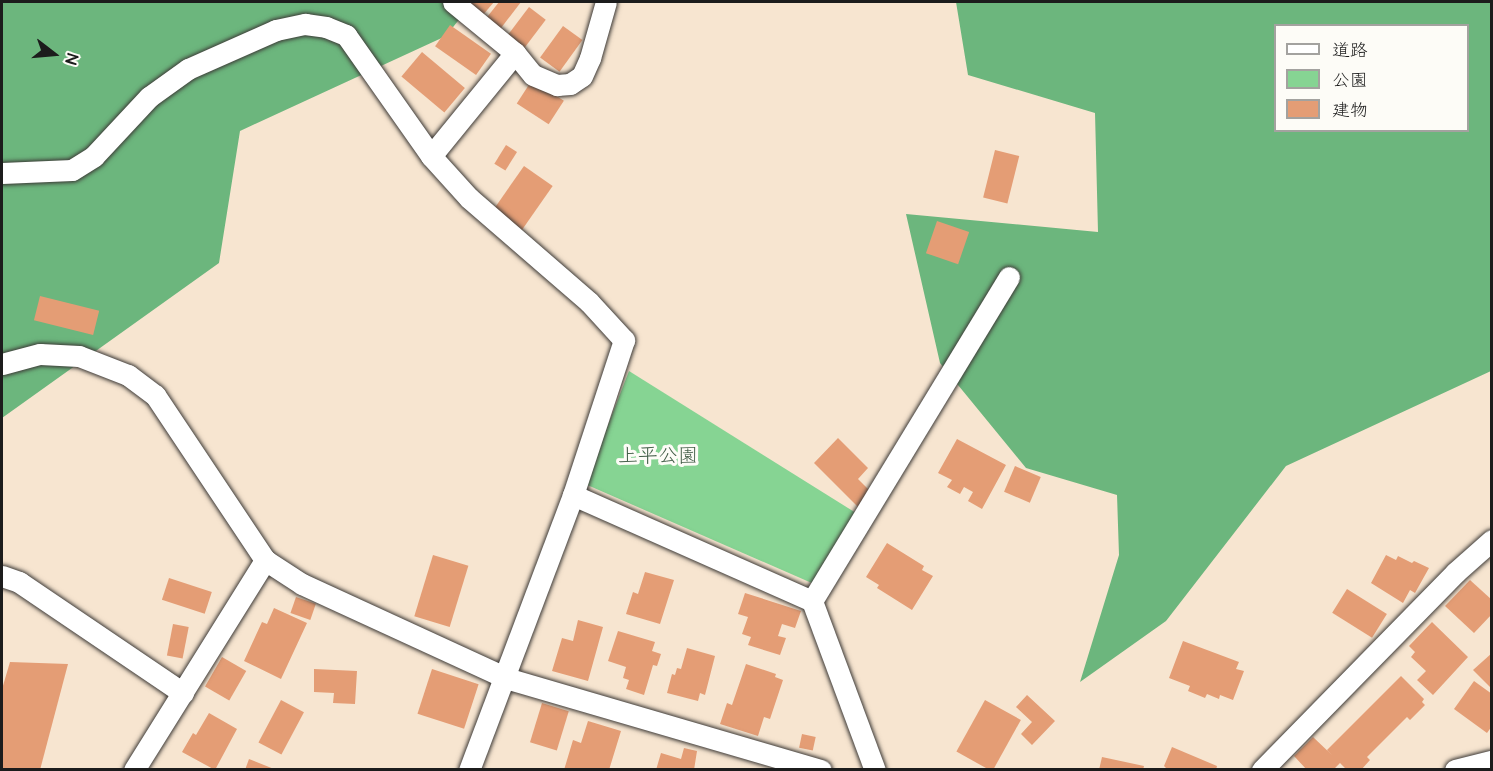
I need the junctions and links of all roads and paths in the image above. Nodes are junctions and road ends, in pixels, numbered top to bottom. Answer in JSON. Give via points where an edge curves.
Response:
{"nodes":[{"id":1,"x":453,"y":2,"type":"edge"},
{"id":2,"x":606,"y":2,"type":"edge"},
{"id":3,"x":515,"y":53,"type":"junction"},
{"id":4,"x":431,"y":156,"type":"junction"},
{"id":5,"x":2,"y":173,"type":"edge"},
{"id":6,"x":1009,"y":277,"type":"dead end"},
{"id":7,"x":2,"y":364,"type":"edge"},
{"id":8,"x":573,"y":495,"type":"junction"},
{"id":9,"x":1491,"y":540,"type":"edge"},
{"id":10,"x":265,"y":560,"type":"junction"},
{"id":11,"x":2,"y":576,"type":"edge"},
{"id":12,"x":812,"y":601,"type":"junction"},
{"id":13,"x":506,"y":678,"type":"junction"},
{"id":14,"x":183,"y":693,"type":"junction"},
{"id":15,"x":1491,"y":761,"type":"edge"},
{"id":16,"x":134,"y":770,"type":"edge"},
{"id":17,"x":469,"y":770,"type":"edge"},
{"id":18,"x":821,"y":770,"type":"edge"},
{"id":19,"x":874,"y":770,"type":"edge"},
{"id":20,"x":1262,"y":770,"type":"edge"},
{"id":21,"x":1455,"y":770,"type":"edge"}],
"edges":[{"from":1,"to":3,"type":"street"},
{"from":2,"to":3,"type":"street","via":[[590,58],[582,76],[570,84],[557,85],[533,75]]},
{"from":3,"to":4,"type":"street"},
{"from":4,"to":5,"type":"street","via":[[346,35],[305,24],[276,30],[188,69],[148,97],[94,156],[72,170]]},
{"from":4,"to":8,"type":"street","via":[[469,198],[589,302],[624,340]]},
{"from":6,"to":12,"type":"street"},
{"from":7,"to":10,"type":"street","via":[[40,354],[79,356],[128,375],[155,394]]},
{"from":8,"to":12,"type":"street"},
{"from":8,"to":13,"type":"street"},
{"from":9,"to":20,"type":"street"},
{"from":10,"to":13,"type":"street","via":[[302,584]]},
{"from":10,"to":14,"type":"street"},
{"from":11,"to":14,"type":"street","via":[[19,582]]},
{"from":12,"to":19,"type":"street"},
{"from":13,"to":17,"type":"street"},
{"from":13,"to":18,"type":"street"},
{"from":14,"to":16,"type":"street"},
{"from":15,"to":21,"type":"street"}]}
